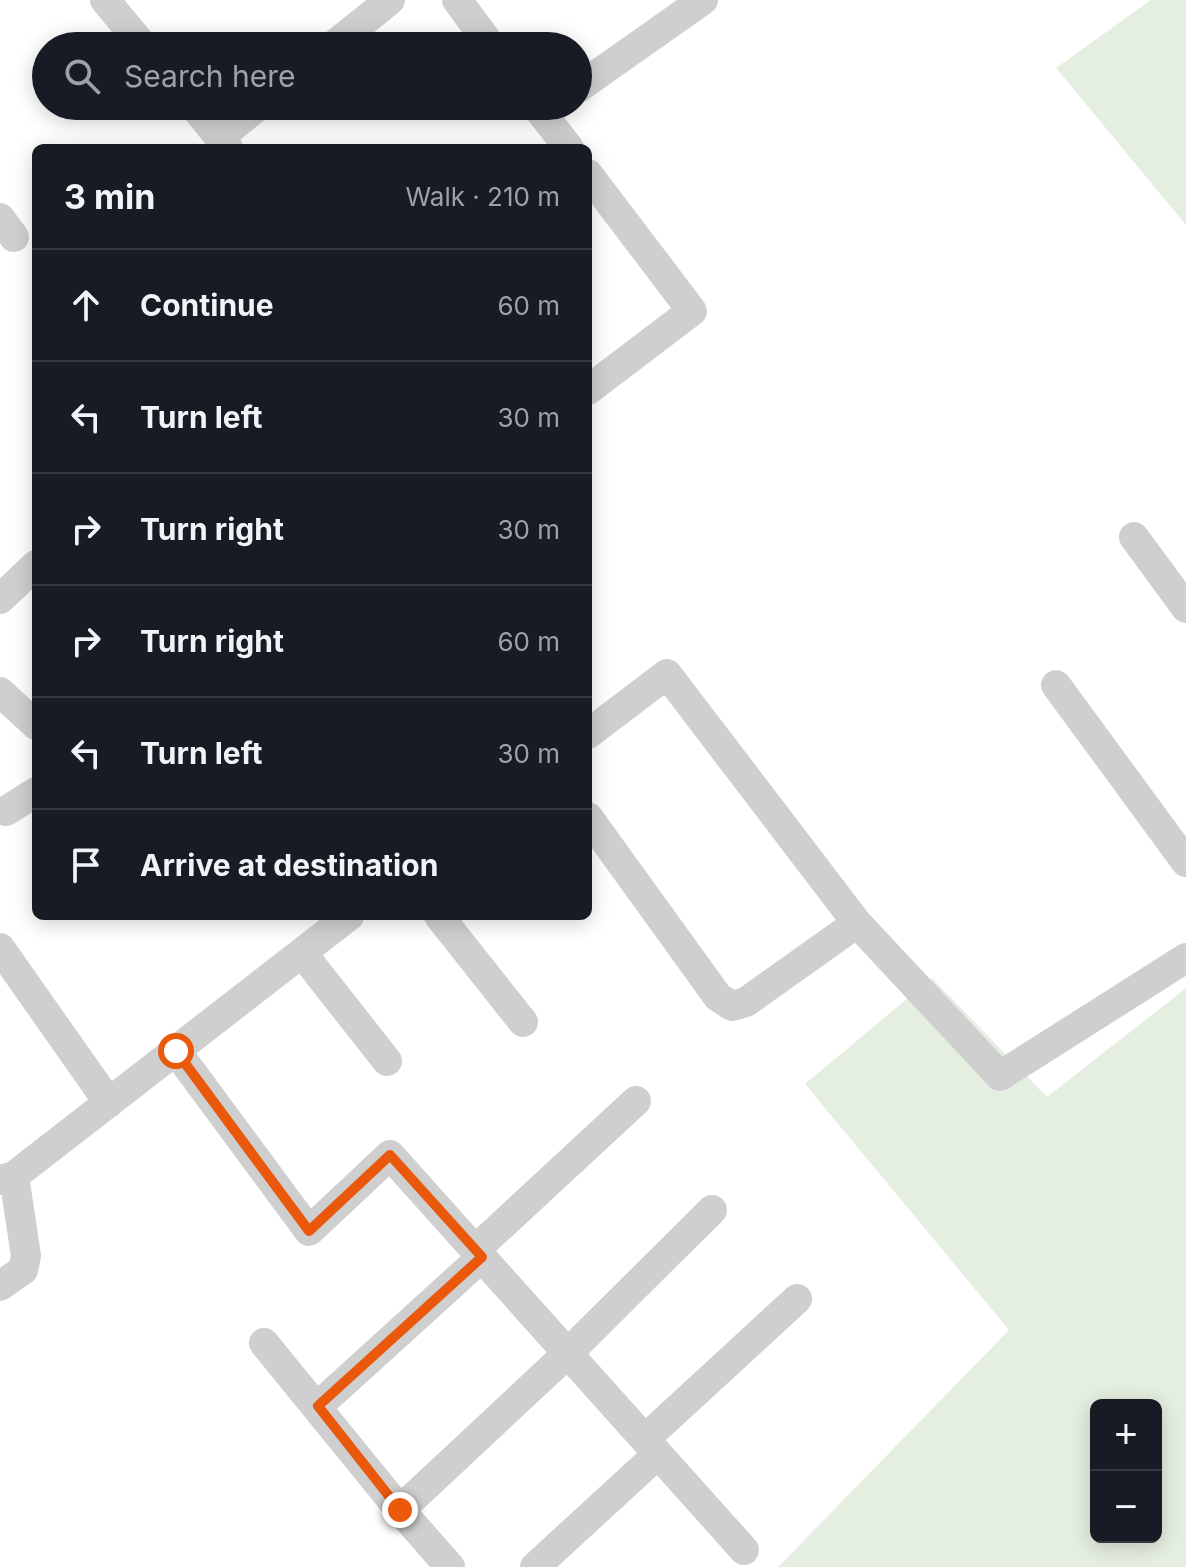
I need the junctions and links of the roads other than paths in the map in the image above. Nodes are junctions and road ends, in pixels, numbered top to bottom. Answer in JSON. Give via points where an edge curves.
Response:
{"nodes":[{"id":1,"x":390,"y":0,"type":"edge"},
{"id":2,"x":457,"y":0,"type":"edge"},
{"id":3,"x":703,"y":0,"type":"edge"},
{"id":4,"x":114,"y":4,"type":"edge"},
{"id":5,"x":133,"y":32,"type":"edge"},
{"id":6,"x":350,"y":32,"type":"edge"},
{"id":7,"x":481,"y":32,"type":"edge"},
{"id":8,"x":592,"y":78,"type":"edge"},
{"id":9,"x":206,"y":120,"type":"edge"},
{"id":10,"x":245,"y":120,"type":"edge"},
{"id":11,"x":224,"y":142,"type":"edge"},
{"id":12,"x":592,"y":179,"type":"edge"},
{"id":13,"x":592,"y":387,"type":"edge"},
{"id":14,"x":1134,"y":537,"type":"dead end"},
{"id":15,"x":32,"y":569,"type":"edge"},
{"id":16,"x":0,"y":599,"type":"edge"},
{"id":17,"x":1186,"y":608,"type":"edge"},
{"id":18,"x":1056,"y":685,"type":"dead end"},
{"id":19,"x":0,"y":692,"type":"edge"},
{"id":20,"x":32,"y":721,"type":"edge"},
{"id":21,"x":592,"y":731,"type":"edge"},
{"id":22,"x":32,"y":795,"type":"edge"},
{"id":23,"x":6,"y":811,"type":"dead end"},
{"id":24,"x":592,"y":823,"type":"edge"},
{"id":25,"x":1186,"y":862,"type":"edge"},
{"id":26,"x":344,"y":920,"type":"edge"},
{"id":27,"x":442,"y":920,"type":"edge"},
{"id":28,"x":857,"y":923,"type":"junction"},
{"id":29,"x":0,"y":948,"type":"edge"},
{"id":30,"x":302,"y":953,"type":"junction"},
{"id":31,"x":1186,"y":958,"type":"edge"},
{"id":32,"x":523,"y":1022,"type":"dead end"},
{"id":33,"x":176,"y":1051,"type":"junction"},
{"id":34,"x":387,"y":1061,"type":"dead end"},
{"id":35,"x":636,"y":1101,"type":"dead end"},
{"id":36,"x":109,"y":1103,"type":"junction"},
{"id":37,"x":7,"y":1178,"type":"edge"},
{"id":38,"x":712,"y":1210,"type":"dead end"},
{"id":39,"x":478,"y":1253,"type":"junction"},
{"id":40,"x":0,"y":1286,"type":"edge"},
{"id":41,"x":797,"y":1299,"type":"dead end"},
{"id":42,"x":264,"y":1343,"type":"dead end"},
{"id":43,"x":568,"y":1353,"type":"junction"},
{"id":44,"x":318,"y":1406,"type":"junction"},
{"id":45,"x":651,"y":1446,"type":"junction"},
{"id":46,"x":400,"y":1510,"type":"junction"},
{"id":47,"x":744,"y":1550,"type":"dead end"},
{"id":48,"x":450,"y":1567,"type":"edge"},
{"id":49,"x":535,"y":1567,"type":"edge"}],
"edges":[{"from":1,"to":6,"type":"street"},
{"from":2,"to":7,"type":"street"},
{"from":3,"to":8,"type":"street"},
{"from":4,"to":5,"type":"street"},
{"from":9,"to":11,"type":"street"},
{"from":10,"to":11,"type":"street"},
{"from":12,"to":13,"type":"street","via":[[692,311]]},
{"from":14,"to":17,"type":"street"},
{"from":15,"to":16,"type":"street"},
{"from":18,"to":25,"type":"street"},
{"from":19,"to":20,"type":"street"},
{"from":21,"to":28,"type":"street","via":[[667,674]]},
{"from":22,"to":23,"type":"street"},
{"from":24,"to":28,"type":"street","via":[[718,997],[732,1006],[746,1002]]},
{"from":26,"to":30,"type":"street"},
{"from":27,"to":32,"type":"street"},
{"from":28,"to":31,"type":"street","via":[[1000,1076]]},
{"from":29,"to":36,"type":"street"},
{"from":30,"to":33,"type":"street"},
{"from":30,"to":34,"type":"street"},
{"from":33,"to":36,"type":"street"},
{"from":33,"to":39,"type":"street","via":[[309,1231],[390,1155]]},
{"from":35,"to":39,"type":"street"},
{"from":36,"to":37,"type":"street"},
{"from":37,"to":40,"type":"street","via":[[26,1256],[23,1270]]},
{"from":38,"to":43,"type":"street"},
{"from":39,"to":43,"type":"street"},
{"from":39,"to":44,"type":"street"},
{"from":41,"to":45,"type":"street"},
{"from":42,"to":44,"type":"street"},
{"from":43,"to":45,"type":"street"},
{"from":43,"to":46,"type":"street"},
{"from":44,"to":46,"type":"street"},
{"from":45,"to":47,"type":"street"},
{"from":45,"to":49,"type":"street"},
{"from":46,"to":48,"type":"street"}]}
